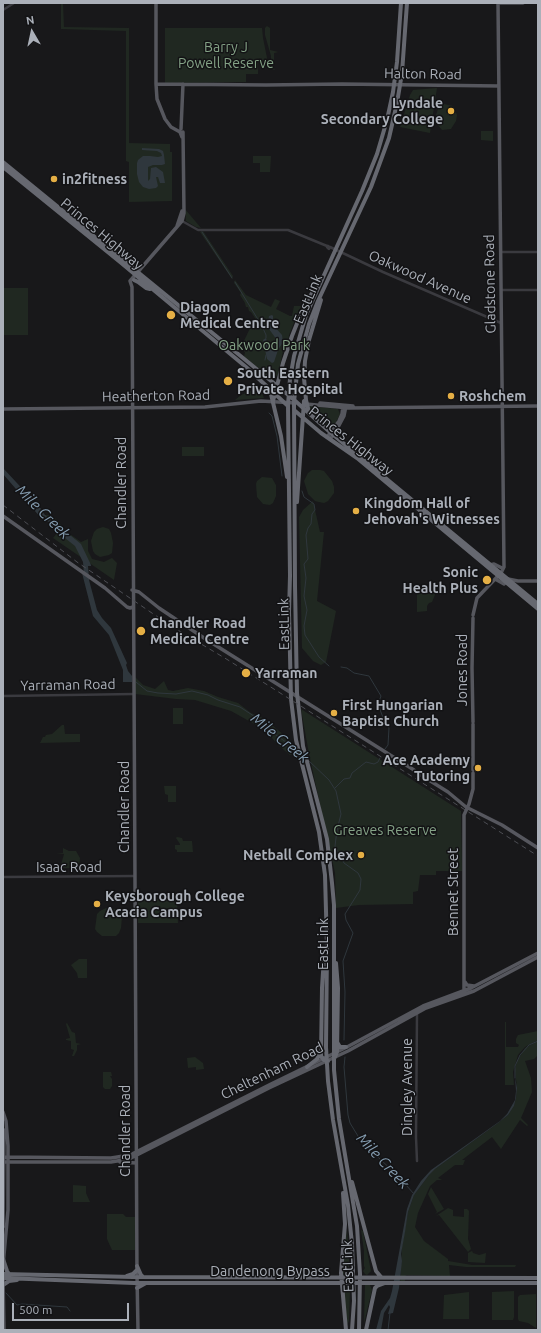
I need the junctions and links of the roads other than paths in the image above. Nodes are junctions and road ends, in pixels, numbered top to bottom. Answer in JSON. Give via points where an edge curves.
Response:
{"nodes":[{"id":1,"x":14,"y":3,"type":"edge"},
{"id":2,"x":156,"y":3,"type":"edge"},
{"id":3,"x":401,"y":3,"type":"edge"},
{"id":4,"x":407,"y":3,"type":"edge"},
{"id":5,"x":498,"y":3,"type":"edge"},
{"id":6,"x":523,"y":3,"type":"edge"},
{"id":7,"x":3,"y":10,"type":"edge"},
{"id":8,"x":156,"y":85,"type":"junction"},
{"id":9,"x":183,"y":85,"type":"junction"},
{"id":10,"x":499,"y":86,"type":"junction"},
{"id":11,"x":181,"y":131,"type":"junction"},
{"id":12,"x":3,"y":162,"type":"edge"},
{"id":13,"x":3,"y":167,"type":"edge"},
{"id":14,"x":48,"y":201,"type":"junction"},
{"id":15,"x":182,"y":219,"type":"junction"},
{"id":16,"x":175,"y":229,"type":"junction"},
{"id":17,"x":501,"y":252,"type":"junction"},
{"id":18,"x":538,"y":252,"type":"edge"},
{"id":19,"x":149,"y":260,"type":"junction"},
{"id":20,"x":143,"y":270,"type":"joint"},
{"id":21,"x":137,"y":277,"type":"junction"},
{"id":22,"x":321,"y":279,"type":"junction"},
{"id":23,"x":323,"y":290,"type":"junction"},
{"id":24,"x":501,"y":290,"type":"junction"},
{"id":25,"x":537,"y":290,"type":"edge"},
{"id":26,"x":502,"y":323,"type":"junction"},
{"id":27,"x":280,"y":376,"type":"junction"},
{"id":28,"x":268,"y":378,"type":"junction"},
{"id":29,"x":277,"y":385,"type":"junction"},
{"id":30,"x":270,"y":390,"type":"junction"},
{"id":31,"x":275,"y":394,"type":"junction"},
{"id":32,"x":306,"y":400,"type":"junction"},
{"id":33,"x":273,"y":401,"type":"junction"},
{"id":34,"x":538,"y":406,"type":"edge"},
{"id":35,"x":132,"y":407,"type":"junction"},
{"id":36,"x":343,"y":407,"type":"junction"},
{"id":37,"x":502,"y":407,"type":"junction"},
{"id":38,"x":304,"y":408,"type":"junction"},
{"id":39,"x":3,"y":409,"type":"edge"},
{"id":40,"x":309,"y":412,"type":"junction"},
{"id":41,"x":303,"y":418,"type":"junction"},
{"id":42,"x":312,"y":426,"type":"junction"},
{"id":43,"x":303,"y":427,"type":"junction"},
{"id":44,"x":325,"y":427,"type":"junction"},
{"id":45,"x":336,"y":428,"type":"junction"},
{"id":46,"x":334,"y":435,"type":"junction"},
{"id":47,"x":329,"y":438,"type":"junction"},
{"id":48,"x":288,"y":485,"type":"junction"},
{"id":49,"x":295,"y":514,"type":"junction"},
{"id":50,"x":3,"y":516,"type":"edge"},
{"id":51,"x":500,"y":572,"type":"junction"},
{"id":52,"x":505,"y":581,"type":"junction"},
{"id":53,"x":524,"y":581,"type":"junction"},
{"id":54,"x":538,"y":581,"type":"edge"},
{"id":55,"x":519,"y":588,"type":"junction"},
{"id":56,"x":132,"y":591,"type":"junction"},
{"id":57,"x":538,"y":604,"type":"edge"},
{"id":58,"x":125,"y":605,"type":"junction"},
{"id":59,"x":133,"y":605,"type":"junction"},
{"id":60,"x":538,"y":609,"type":"edge"},
{"id":61,"x":133,"y":614,"type":"junction"},
{"id":62,"x":134,"y":694,"type":"junction"},
{"id":63,"x":3,"y":696,"type":"edge"},
{"id":64,"x":466,"y":810,"type":"junction"},
{"id":65,"x":538,"y":848,"type":"edge"},
{"id":66,"x":135,"y":876,"type":"junction"},
{"id":67,"x":3,"y":877,"type":"edge"},
{"id":68,"x":327,"y":932,"type":"junction"},
{"id":69,"x":334,"y":945,"type":"junction"},
{"id":70,"x":538,"y":953,"type":"edge"},
{"id":71,"x":538,"y":957,"type":"edge"},
{"id":72,"x":465,"y":980,"type":"junction"},
{"id":73,"x":490,"y":980,"type":"junction"},
{"id":74,"x":474,"y":986,"type":"junction"},
{"id":75,"x":464,"y":990,"type":"junction"},
{"id":76,"x":416,"y":1011,"type":"junction"},
{"id":77,"x":337,"y":1041,"type":"junction"},
{"id":78,"x":322,"y":1045,"type":"junction"},
{"id":79,"x":346,"y":1047,"type":"junction"},
{"id":80,"x":337,"y":1052,"type":"junction"},
{"id":81,"x":335,"y":1057,"type":"junction"},
{"id":82,"x":323,"y":1059,"type":"junction"},
{"id":83,"x":328,"y":1060,"type":"junction"},
{"id":84,"x":307,"y":1067,"type":"junction"},
{"id":85,"x":265,"y":1088,"type":"junction"},
{"id":86,"x":3,"y":1112,"type":"edge"},
{"id":87,"x":333,"y":1120,"type":"junction"},
{"id":88,"x":197,"y":1121,"type":"junction"},
{"id":89,"x":203,"y":1122,"type":"junction"},
{"id":90,"x":136,"y":1145,"type":"junction"},
{"id":91,"x":143,"y":1149,"type":"junction"},
{"id":92,"x":136,"y":1154,"type":"junction"},
{"id":93,"x":124,"y":1156,"type":"junction"},
{"id":94,"x":5,"y":1159,"type":"edge"},
{"id":95,"x":118,"y":1161,"type":"junction"},
{"id":96,"x":417,"y":1161,"type":"dead end"},
{"id":97,"x":18,"y":1162,"type":"junction"},
{"id":98,"x":347,"y":1162,"type":"junction"},
{"id":99,"x":136,"y":1163,"type":"junction"},
{"id":100,"x":3,"y":1167,"type":"edge"},
{"id":101,"x":8,"y":1167,"type":"junction"},
{"id":102,"x":4,"y":1174,"type":"junction"},
{"id":103,"x":3,"y":1227,"type":"edge"},
{"id":104,"x":3,"y":1259,"type":"edge"},
{"id":105,"x":374,"y":1265,"type":"junction"},
{"id":106,"x":3,"y":1266,"type":"edge"},
{"id":107,"x":137,"y":1268,"type":"junction"},
{"id":108,"x":341,"y":1272,"type":"junction"},
{"id":109,"x":3,"y":1274,"type":"edge"},
{"id":110,"x":9,"y":1274,"type":"junction"},
{"id":111,"x":122,"y":1277,"type":"junction"},
{"id":112,"x":137,"y":1277,"type":"junction"},
{"id":113,"x":143,"y":1277,"type":"junction"},
{"id":114,"x":381,"y":1277,"type":"junction"},
{"id":115,"x":3,"y":1278,"type":"edge"},
{"id":116,"x":313,"y":1278,"type":"junction"},
{"id":117,"x":538,"y":1278,"type":"edge"},
{"id":118,"x":45,"y":1279,"type":"junction"},
{"id":119,"x":374,"y":1280,"type":"junction"},
{"id":120,"x":389,"y":1280,"type":"junction"},
{"id":121,"x":405,"y":1280,"type":"junction"},
{"id":122,"x":340,"y":1281,"type":"junction"},
{"id":123,"x":137,"y":1282,"type":"junction"},
{"id":124,"x":158,"y":1282,"type":"junction"},
{"id":125,"x":538,"y":1283,"type":"edge"},
{"id":126,"x":3,"y":1285,"type":"edge"},
{"id":127,"x":137,"y":1288,"type":"junction"},
{"id":128,"x":374,"y":1295,"type":"junction"},
{"id":129,"x":4,"y":1330,"type":"edge"},
{"id":130,"x":138,"y":1330,"type":"edge"},
{"id":131,"x":346,"y":1330,"type":"edge"},
{"id":132,"x":352,"y":1330,"type":"edge"},
{"id":133,"x":359,"y":1330,"type":"edge"},
{"id":134,"x":366,"y":1330,"type":"edge"}],
"edges":[{"from":1,"to":7,"type":"street"},
{"from":2,"to":8,"type":"main road"},
{"from":3,"to":22,"type":"highway","name":"EastLink","via":[[397,62],[387,120],[365,185]]},
{"from":4,"to":23,"type":"highway","name":"EastLink","via":[[402,73],[397,107],[387,143],[371,187]]},
{"from":5,"to":6,"type":"main road"},
{"from":5,"to":10,"type":"main road","name":"Gladstone Road"},
{"from":8,"to":9,"type":"main road","name":"Halton Road"},
{"from":8,"to":11,"type":"main road","via":[[158,105],[166,121],[171,127]]},
{"from":9,"to":10,"type":"main road","name":"Halton Road"},
{"from":9,"to":11,"type":"main road"},
{"from":10,"to":17,"type":"main road","name":"Gladstone Road"},
{"from":11,"to":15,"type":"main road"},
{"from":12,"to":14,"type":"highway","name":"Princes Highway"},
{"from":13,"to":14,"type":"highway","name":"Princes Highway"},
{"from":14,"to":21,"type":"highway","name":"Princes Highway"},
{"from":15,"to":16,"type":"main road"},
{"from":15,"to":16,"type":"main road"},
{"from":15,"to":26,"type":"street","name":"Oakwood Avenue","via":[[191,226],[203,230],[293,231]]},
{"from":16,"to":19,"type":"main road"},
{"from":17,"to":18,"type":"street"},
{"from":17,"to":24,"type":"main road","name":"Gladstone Road"},
{"from":19,"to":20,"type":"main road"},
{"from":19,"to":21,"type":"main road"},
{"from":20,"to":21,"type":"highway"},
{"from":21,"to":28,"type":"highway","name":"Princes Highway"},
{"from":21,"to":30,"type":"highway","name":"Princes Highway","via":[[138,282],[146,288],[153,289]]},
{"from":21,"to":35,"type":"main road","name":"Chandler Road"},
{"from":22,"to":27,"type":"highway","via":[[295,326]]},
{"from":22,"to":48,"type":"highway","name":"EastLink","via":[[299,335],[292,363],[288,412]]},
{"from":23,"to":32,"type":"highway","via":[[306,354]]},
{"from":23,"to":49,"type":"highway","name":"EastLink","via":[[304,340],[294,394]]},
{"from":24,"to":25,"type":"street"},
{"from":24,"to":26,"type":"main road","name":"Gladstone Road"},
{"from":26,"to":37,"type":"main road","name":"Gladstone Road"},
{"from":27,"to":28,"type":"highway"},
{"from":27,"to":29,"type":"highway"},
{"from":28,"to":29,"type":"highway","name":"Princes Highway"},
{"from":29,"to":31,"type":"highway"},
{"from":29,"to":38,"type":"highway","name":"Princes Highway"},
{"from":30,"to":31,"type":"highway","name":"Princes Highway"},
{"from":30,"to":33,"type":"highway"},
{"from":31,"to":33,"type":"highway"},
{"from":31,"to":41,"type":"highway","name":"Princes Highway"},
{"from":32,"to":38,"type":"highway"},
{"from":32,"to":40,"type":"highway"},
{"from":33,"to":48,"type":"highway"},
{"from":34,"to":37,"type":"main road","name":"Heatherton Road"},
{"from":35,"to":36,"type":"main road","name":"Heatherton Road","via":[[212,407],[261,401]]},
{"from":35,"to":39,"type":"main road","name":"Heatherton Road"},
{"from":35,"to":56,"type":"main road","name":"Chandler Road"},
{"from":36,"to":37,"type":"main road","name":"Heatherton Road"},
{"from":36,"to":45,"type":"main road"},
{"from":36,"to":45,"type":"main road","via":[[344,416]]},
{"from":37,"to":51,"type":"main road","name":"Gladstone Road"},
{"from":38,"to":40,"type":"highway","name":"Princes Highway"},
{"from":38,"to":41,"type":"highway"},
{"from":40,"to":44,"type":"highway","name":"Princes Highway"},
{"from":41,"to":42,"type":"highway","name":"Princes Highway"},
{"from":41,"to":43,"type":"highway"},
{"from":42,"to":43,"type":"highway"},
{"from":42,"to":47,"type":"highway","name":"Princes Highway"},
{"from":43,"to":49,"type":"highway"},
{"from":44,"to":45,"type":"main road"},
{"from":44,"to":46,"type":"highway","name":"Princes Highway"},
{"from":45,"to":46,"type":"main road"},
{"from":45,"to":46,"type":"main road"},
{"from":46,"to":47,"type":"main road"},
{"from":46,"to":51,"type":"highway","name":"Princes Highway"},
{"from":47,"to":51,"type":"highway","name":"Princes Highway"},
{"from":48,"to":68,"type":"highway","name":"EastLink","via":[[292,706],[301,764],[322,849]]},
{"from":49,"to":69,"type":"highway","name":"EastLink","via":[[297,693],[303,746],[328,848]]},
{"from":50,"to":58,"type":"main road"},
{"from":51,"to":52,"type":"highway","name":"Princes Highway"},
{"from":51,"to":52,"type":"main road","name":"Gladstone Road"},
{"from":51,"to":64,"type":"main road","name":"Jones Road","via":[[477,598],[473,617],[473,788]]},
{"from":52,"to":53,"type":"main road"},
{"from":52,"to":55,"type":"highway","name":"Princes Highway"},
{"from":52,"to":60,"type":"highway","name":"Princes Highway"},
{"from":53,"to":54,"type":"main road"},
{"from":53,"to":55,"type":"main road","via":[[520,583]]},
{"from":55,"to":57,"type":"highway","name":"Princes Highway"},
{"from":56,"to":59,"type":"main road","name":"Chandler Road"},
{"from":56,"to":64,"type":"main road","via":[[137,591],[210,642],[415,771],[450,794]]},
{"from":58,"to":59,"type":"main road"},
{"from":58,"to":61,"type":"main road"},
{"from":59,"to":61,"type":"main road","name":"Chandler Road"},
{"from":61,"to":62,"type":"main road","name":"Chandler Road"},
{"from":62,"to":63,"type":"street","name":"Yarraman Road"},
{"from":62,"to":66,"type":"main road","name":"Chandler Road"},
{"from":64,"to":65,"type":"main road","via":[[502,825]]},
{"from":64,"to":72,"type":"main road","name":"Bennet Street"},
{"from":66,"to":67,"type":"street","name":"Isaac Road"},
{"from":66,"to":90,"type":"main road","name":"Chandler Road"},
{"from":68,"to":78,"type":"highway","via":[[322,984]]},
{"from":68,"to":87,"type":"highway","name":"EastLink","via":[[326,1048]]},
{"from":69,"to":77,"type":"highway","via":[[338,988]]},
{"from":69,"to":98,"type":"highway","name":"EastLink","via":[[333,1063]]},
{"from":70,"to":73,"type":"main road","name":"Cheltenham Road"},
{"from":71,"to":73,"type":"main road","name":"Cheltenham Road"},
{"from":72,"to":74,"type":"main road","via":[[467,985]]},
{"from":72,"to":75,"type":"main road","name":"Bennet Street"},
{"from":73,"to":74,"type":"main road","name":"Cheltenham Road"},
{"from":73,"to":75,"type":"main road","name":"Cheltenham Road"},
{"from":74,"to":75,"type":"main road","name":"Cheltenham Road"},
{"from":75,"to":76,"type":"main road","name":"Cheltenham Road"},
{"from":75,"to":76,"type":"main road","name":"Cheltenham Road"},
{"from":76,"to":79,"type":"main road","name":"Cheltenham Road"},
{"from":76,"to":81,"type":"main road","name":"Cheltenham Road"},
{"from":76,"to":96,"type":"street","name":"Dingley Avenue"},
{"from":77,"to":79,"type":"highway","via":[[340,1046]]},
{"from":77,"to":80,"type":"highway"},
{"from":78,"to":82,"type":"highway"},
{"from":78,"to":84,"type":"highway","via":[[319,1056]]},
{"from":79,"to":80,"type":"main road","name":"Cheltenham Road"},
{"from":80,"to":81,"type":"highway"},
{"from":80,"to":82,"type":"main road","name":"Cheltenham Road"},
{"from":81,"to":83,"type":"main road","name":"Cheltenham Road"},
{"from":82,"to":83,"type":"highway"},
{"from":82,"to":84,"type":"main road","name":"Cheltenham Road"},
{"from":83,"to":85,"type":"main road","name":"Cheltenham Road"},
{"from":84,"to":85,"type":"main road","name":"Cheltenham Road"},
{"from":85,"to":88,"type":"main road","name":"Cheltenham Road"},
{"from":85,"to":89,"type":"main road","name":"Cheltenham Road"},
{"from":86,"to":94,"type":"main road","via":[[6,1135]]},
{"from":87,"to":108,"type":"highway","via":[[345,1214]]},
{"from":87,"to":132,"type":"highway","name":"EastLink","via":[[352,1244]]},
{"from":88,"to":89,"type":"main road"},
{"from":88,"to":91,"type":"main road","name":"Cheltenham Road"},
{"from":89,"to":92,"type":"main road","name":"Cheltenham Road"},
{"from":90,"to":91,"type":"main road"},
{"from":90,"to":92,"type":"main road","name":"Chandler Road"},
{"from":90,"to":93,"type":"main road","via":[[132,1152]]},
{"from":91,"to":92,"type":"main road","name":"Cheltenham Road"},
{"from":92,"to":93,"type":"main road","name":"Cheltenham Road"},
{"from":92,"to":95,"type":"main road","name":"Cheltenham Road"},
{"from":92,"to":99,"type":"main road","name":"Chandler Road"},
{"from":93,"to":94,"type":"main road","name":"Cheltenham Road"},
{"from":94,"to":97,"type":"main road","name":"Cheltenham Road"},
{"from":94,"to":101,"type":"main road"},
{"from":94,"to":102,"type":"main road"},
{"from":95,"to":97,"type":"main road","name":"Cheltenham Road"},
{"from":95,"to":99,"type":"main road"},
{"from":97,"to":101,"type":"main road"},
{"from":98,"to":105,"type":"highway"},
{"from":98,"to":133,"type":"highway","name":"EastLink","via":[[360,1259]]},
{"from":99,"to":107,"type":"main road","name":"Chandler Road"},
{"from":100,"to":102,"type":"main road"},
{"from":101,"to":104,"type":"main road","via":[[8,1220]]},
{"from":102,"to":103,"type":"main road"},
{"from":104,"to":106,"type":"main road"},
{"from":104,"to":110,"type":"highway"},
{"from":105,"to":114,"type":"highway"},
{"from":105,"to":119,"type":"highway"},
{"from":107,"to":111,"type":"highway","via":[[134,1274]]},
{"from":107,"to":112,"type":"main road","name":"Chandler Road"},
{"from":107,"to":113,"type":"highway"},
{"from":108,"to":116,"type":"highway","via":[[333,1276]]},
{"from":108,"to":122,"type":"highway"},
{"from":109,"to":110,"type":"highway","name":"Dandenong Bypass"},
{"from":109,"to":115,"type":"main road"},
{"from":110,"to":111,"type":"highway","name":"Dandenong Bypass"},
{"from":111,"to":112,"type":"highway","name":"Dandenong Bypass"},
{"from":112,"to":113,"type":"highway","name":"Dandenong Bypass"},
{"from":112,"to":123,"type":"main road","name":"Chandler Road"},
{"from":113,"to":116,"type":"highway","name":"Dandenong Bypass"},
{"from":114,"to":119,"type":"highway","name":"Dandenong Bypass"},
{"from":114,"to":120,"type":"highway","name":"Dandenong Bypass"},
{"from":115,"to":118,"type":"highway","name":"Dandenong Bypass"},
{"from":115,"to":126,"type":"main road"},
{"from":116,"to":122,"type":"highway","name":"Dandenong Bypass"},
{"from":117,"to":121,"type":"highway","name":"Dandenong Bypass"},
{"from":118,"to":123,"type":"highway","name":"Dandenong Bypass"},
{"from":118,"to":126,"type":"highway","via":[[12,1280]]},
{"from":119,"to":120,"type":"highway","name":"Dandenong Bypass"},
{"from":119,"to":122,"type":"highway","name":"Dandenong Bypass"},
{"from":119,"to":128,"type":"highway"},
{"from":120,"to":121,"type":"highway","name":"Dandenong Bypass"},
{"from":120,"to":128,"type":"highway","via":[[376,1286]]},
{"from":121,"to":125,"type":"highway","name":"Dandenong Bypass"},
{"from":122,"to":124,"type":"highway","name":"Dandenong Bypass"},
{"from":122,"to":131,"type":"highway"},
{"from":123,"to":124,"type":"highway","name":"Dandenong Bypass"},
{"from":123,"to":127,"type":"main road","name":"Chandler Road"},
{"from":124,"to":127,"type":"highway"},
{"from":126,"to":129,"type":"main road"},
{"from":127,"to":130,"type":"main road","name":"Chandler Road"},
{"from":128,"to":134,"type":"highway"}]}
